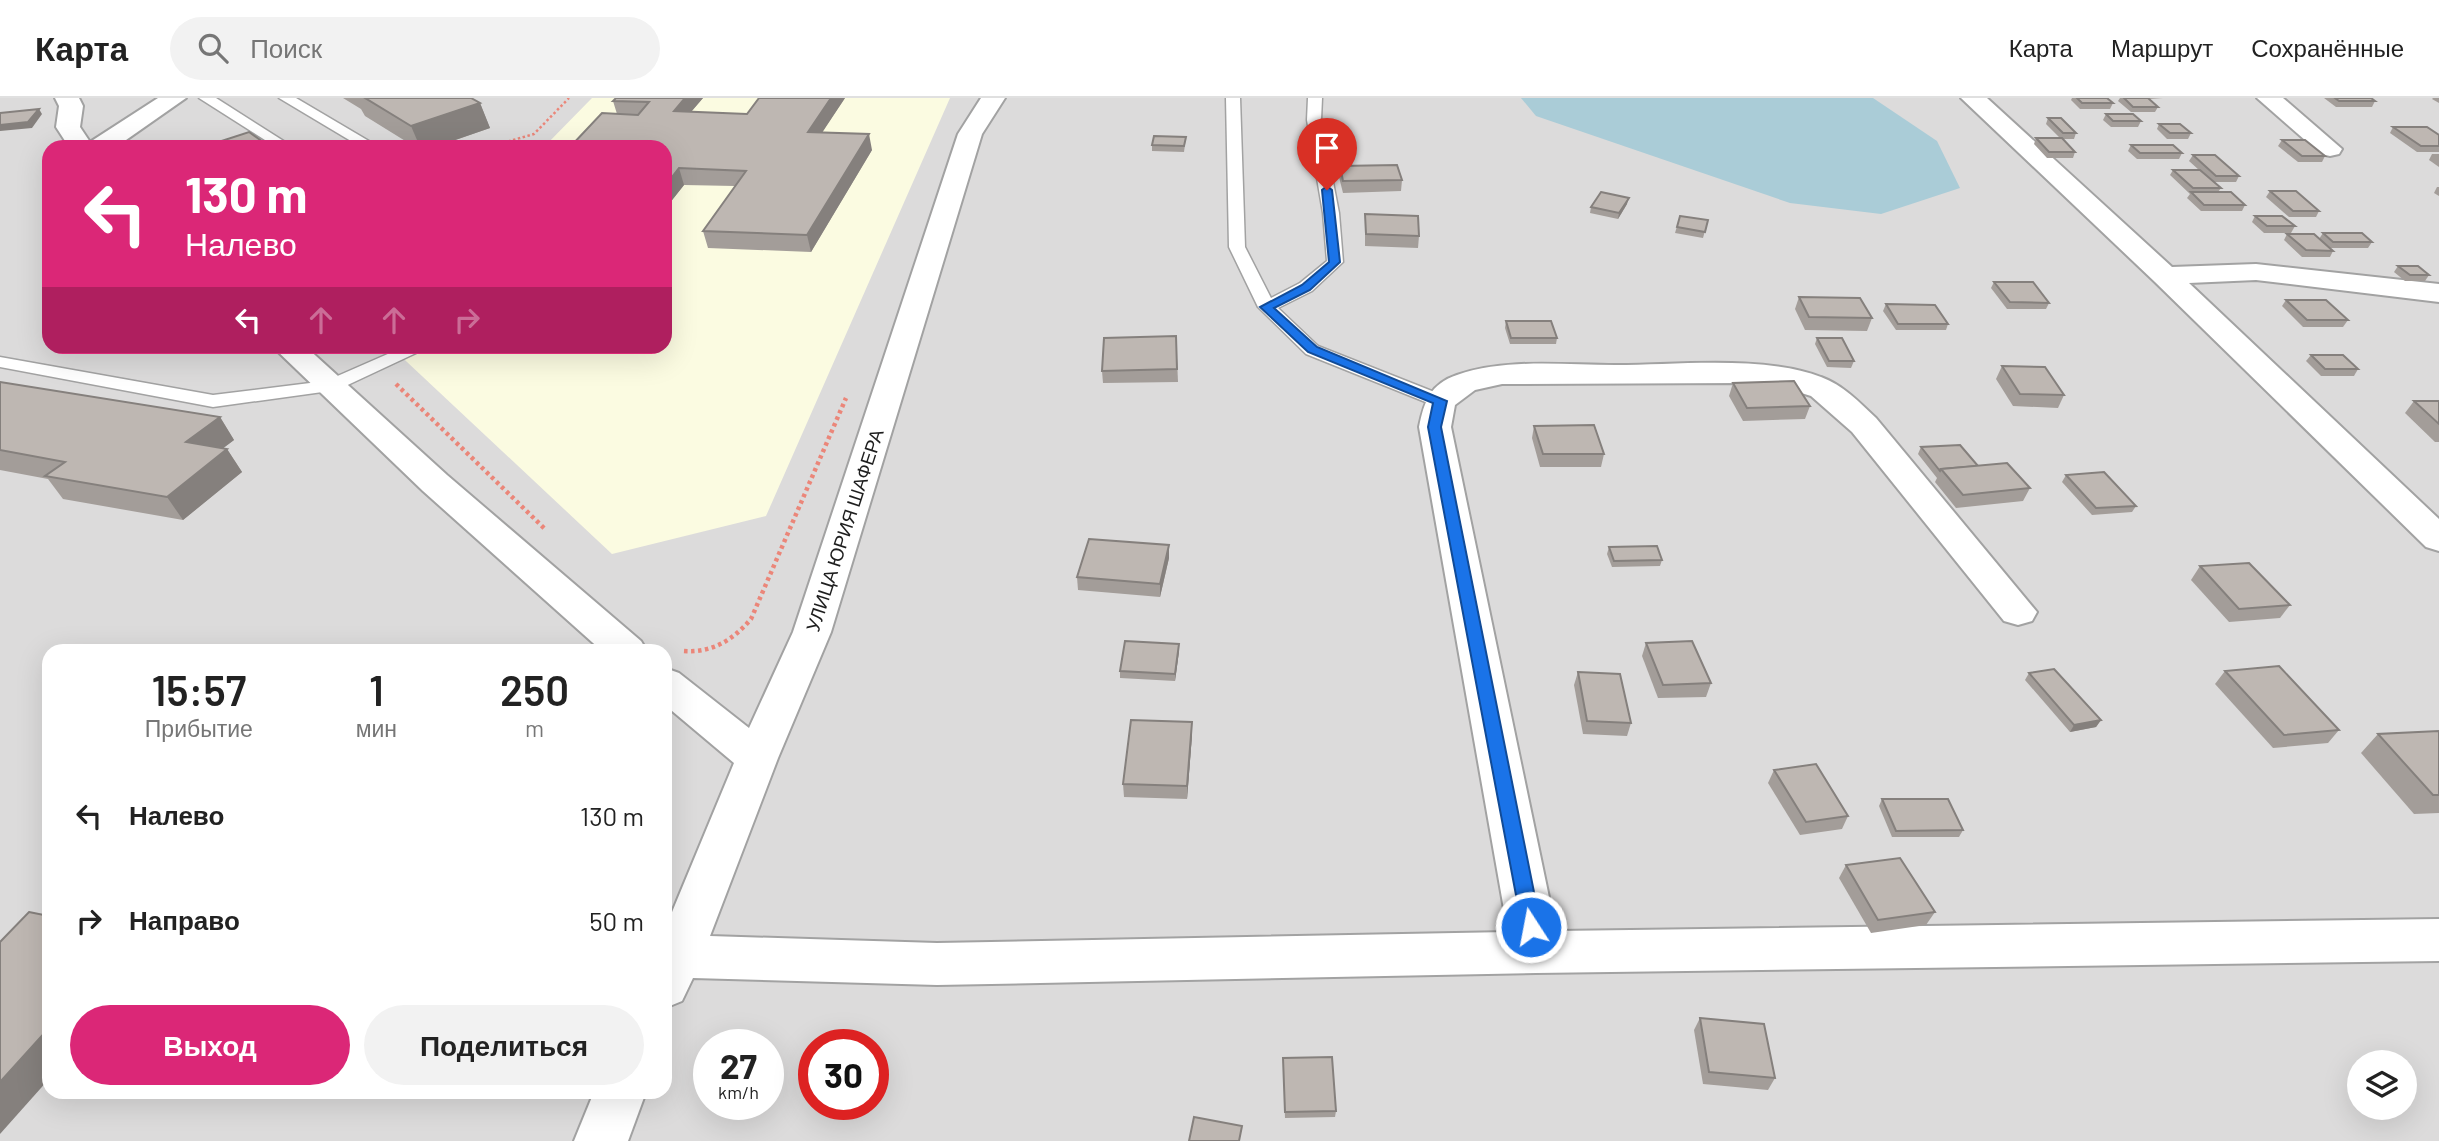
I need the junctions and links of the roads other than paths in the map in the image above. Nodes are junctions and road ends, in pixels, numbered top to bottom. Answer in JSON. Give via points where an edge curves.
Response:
{"nodes":[{"id":1,"x":67,"y":98,"type":"edge"},
{"id":2,"x":174,"y":98,"type":"edge"},
{"id":3,"x":206,"y":98,"type":"edge"},
{"id":4,"x":286,"y":98,"type":"edge"},
{"id":5,"x":993,"y":98,"type":"edge"},
{"id":6,"x":1233,"y":98,"type":"edge"},
{"id":7,"x":1315,"y":98,"type":"edge"},
{"id":8,"x":1973,"y":98,"type":"edge"},
{"id":9,"x":2269,"y":98,"type":"edge"},
{"id":10,"x":76,"y":140,"type":"edge"},
{"id":11,"x":110,"y":140,"type":"edge"},
{"id":12,"x":275,"y":140,"type":"edge"},
{"id":13,"x":360,"y":140,"type":"edge"},
{"id":14,"x":2330,"y":149,"type":"dead end"},
{"id":15,"x":2165,"y":276,"type":"junction"},
{"id":16,"x":2439,"y":293,"type":"edge"},
{"id":17,"x":1266,"y":307,"type":"junction"},
{"id":18,"x":296,"y":354,"type":"edge"},
{"id":19,"x":404,"y":354,"type":"edge"},
{"id":20,"x":0,"y":362,"type":"edge"},
{"id":21,"x":330,"y":386,"type":"junction"},
{"id":22,"x":1440,"y":401,"type":"junction"},
{"id":23,"x":2439,"y":539,"type":"edge"},
{"id":24,"x":2018,"y":612,"type":"dead end"},
{"id":25,"x":619,"y":644,"type":"edge"},
{"id":26,"x":673,"y":667,"type":"edge"},
{"id":27,"x":757,"y":758,"type":"junction"},
{"id":28,"x":2439,"y":940,"type":"edge"},
{"id":29,"x":1536,"y":952,"type":"junction"},
{"id":30,"x":672,"y":969,"type":"edge"},
{"id":31,"x":672,"y":971,"type":"edge"},
{"id":32,"x":618,"y":1099,"type":"edge"},
{"id":33,"x":601,"y":1141,"type":"edge"}],
"edges":[{"from":1,"to":10,"type":"street","via":[[71,106],[68,127]]},
{"from":2,"to":11,"type":"street"},
{"from":3,"to":12,"type":"lane"},
{"from":4,"to":13,"type":"lane"},
{"from":5,"to":27,"type":"street","name":"УЛИЦА ЮРИЯ ШАФЕРА","via":[[970,134],[812,632]]},
{"from":6,"to":17,"type":"lane","via":[[1237,247]]},
{"from":7,"to":17,"type":"lane","via":[[1314,120],[1335,262],[1306,287]]},
{"from":8,"to":15,"type":"street"},
{"from":9,"to":14,"type":"street"},
{"from":15,"to":16,"type":"street","via":[[2256,272]]},
{"from":15,"to":23,"type":"street"},
{"from":17,"to":22,"type":"lane","via":[[1312,350]]},
{"from":18,"to":21,"type":"street"},
{"from":19,"to":21,"type":"lane"},
{"from":20,"to":21,"type":"lane","via":[[213,401]]},
{"from":21,"to":25,"type":"street"},
{"from":22,"to":24,"type":"street","via":[[1465,382],[1502,375],[1775,376],[1822,387],[1864,425]]},
{"from":22,"to":29,"type":"street","via":[[1435,427]]},
{"from":26,"to":27,"type":"street"},
{"from":27,"to":30,"type":"street","name":"УЛИЦА ЮРИЯ ШАФЕРА"},
{"from":28,"to":29,"type":"street"},
{"from":29,"to":31,"type":"street"},
{"from":32,"to":33,"type":"street"}]}
